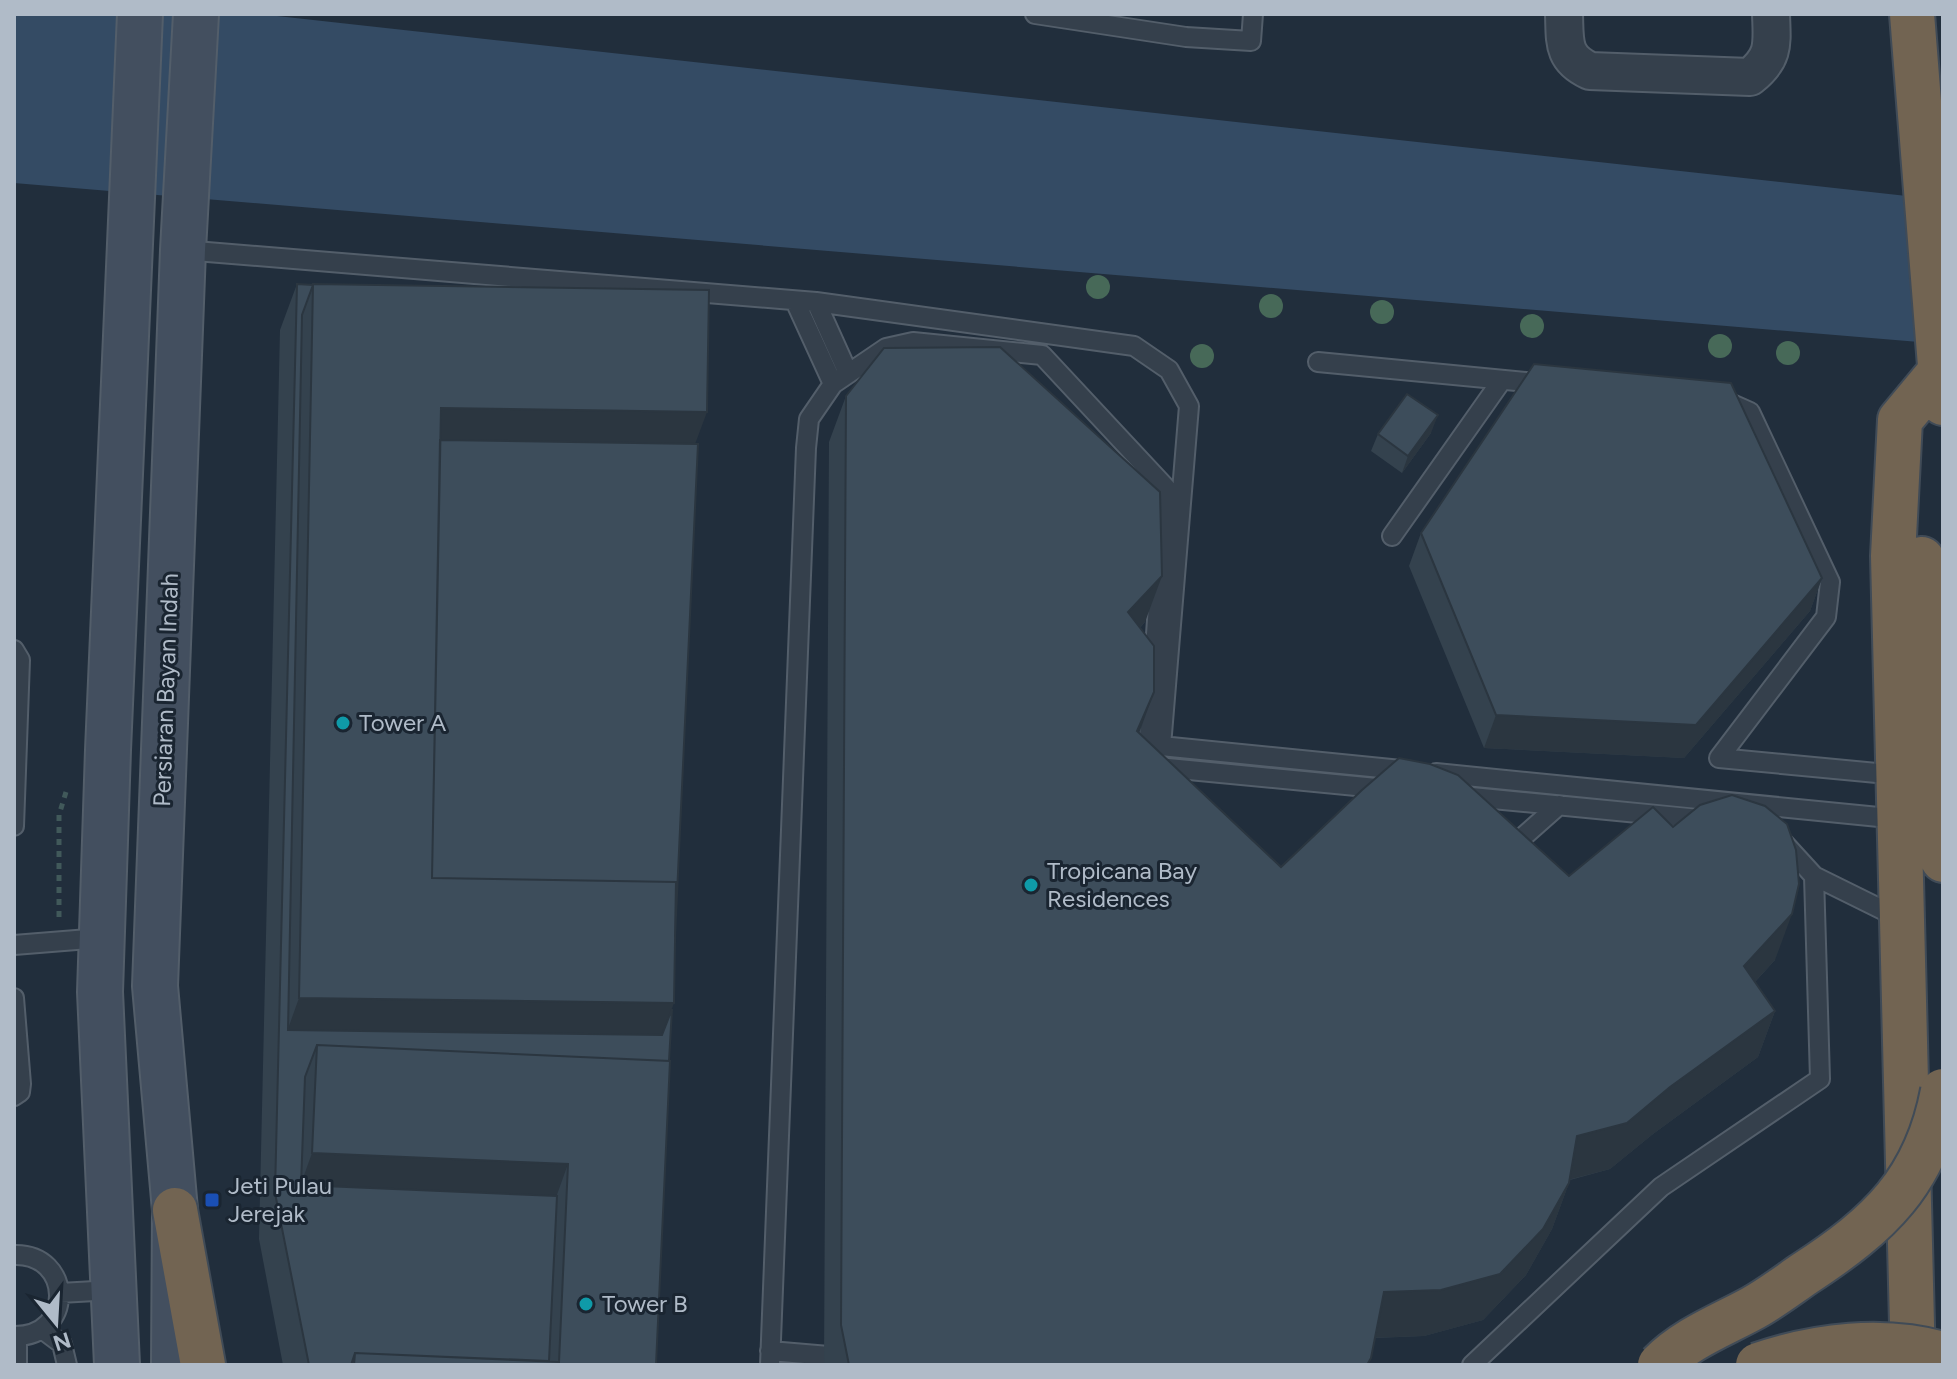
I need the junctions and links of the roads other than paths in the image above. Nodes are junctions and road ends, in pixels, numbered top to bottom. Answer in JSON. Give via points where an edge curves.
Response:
{"nodes":[{"id":1,"x":140,"y":14,"type":"edge"},
{"id":2,"x":196,"y":14,"type":"edge"},
{"id":3,"x":1035,"y":14,"type":"edge"},
{"id":4,"x":1253,"y":14,"type":"edge"},
{"id":5,"x":1564,"y":14,"type":"edge"},
{"id":6,"x":1771,"y":14,"type":"edge"},
{"id":7,"x":1912,"y":14,"type":"edge"},
{"id":8,"x":184,"y":234,"type":"junction"},
{"id":9,"x":795,"y":301,"type":"junction"},
{"id":10,"x":816,"y":302,"type":"junction"},
{"id":11,"x":1318,"y":362,"type":"dead end"},
{"id":12,"x":841,"y":379,"type":"junction"},
{"id":13,"x":1502,"y":380,"type":"junction"},
{"id":14,"x":1562,"y":385,"type":"edge"},
{"id":15,"x":1941,"y":387,"type":"edge"},
{"id":16,"x":1711,"y":399,"type":"edge"},
{"id":17,"x":1392,"y":536,"type":"dead end"},
{"id":18,"x":14,"y":650,"type":"edge"},
{"id":19,"x":1898,"y":775,"type":"junction"},
{"id":20,"x":1443,"y":794,"type":"edge"},
{"id":21,"x":1398,"y":805,"type":"edge"},
{"id":22,"x":1559,"y":805,"type":"junction"},
{"id":23,"x":1899,"y":819,"type":"junction"},
{"id":24,"x":1724,"y":821,"type":"edge"},
{"id":25,"x":14,"y":826,"type":"edge"},
{"id":26,"x":1764,"y":830,"type":"edge"},
{"id":27,"x":1943,"y":860,"type":"edge"},
{"id":28,"x":1491,"y":864,"type":"edge"},
{"id":29,"x":1814,"y":876,"type":"junction"},
{"id":30,"x":1902,"y":920,"type":"junction"},
{"id":31,"x":101,"y":938,"type":"junction"},
{"id":32,"x":14,"y":945,"type":"edge"},
{"id":33,"x":14,"y":998,"type":"edge"},
{"id":34,"x":1943,"y":1091,"type":"edge"},
{"id":35,"x":14,"y":1096,"type":"edge"},
{"id":36,"x":175,"y":1210,"type":"junction"},
{"id":37,"x":14,"y":1255,"type":"edge"},
{"id":38,"x":113,"y":1290,"type":"junction"},
{"id":39,"x":60,"y":1293,"type":"junction"},
{"id":40,"x":42,"y":1329,"type":"junction"},
{"id":41,"x":15,"y":1336,"type":"edge"},
{"id":42,"x":1943,"y":1354,"type":"edge"},
{"id":43,"x":770,"y":1358,"type":"edge"},
{"id":44,"x":17,"y":1365,"type":"edge"},
{"id":45,"x":67,"y":1365,"type":"edge"},
{"id":46,"x":117,"y":1365,"type":"edge"},
{"id":47,"x":174,"y":1365,"type":"edge"},
{"id":48,"x":203,"y":1365,"type":"edge"},
{"id":49,"x":851,"y":1365,"type":"edge"},
{"id":50,"x":1472,"y":1365,"type":"edge"},
{"id":51,"x":1660,"y":1365,"type":"edge"},
{"id":52,"x":1758,"y":1365,"type":"edge"},
{"id":53,"x":1913,"y":1365,"type":"edge"}],
"edges":[{"from":1,"to":31,"type":"street"},
{"from":2,"to":8,"type":"street","name":"Persiaran Bayan Indah"},
{"from":3,"to":4,"type":"lane","via":[[1186,37],[1251,41]]},
{"from":5,"to":6,"type":"street","via":[[1565,47],[1575,64],[1590,71],[1750,77],[1765,65],[1772,47]]},
{"from":7,"to":15,"type":"highway"},
{"from":8,"to":9,"type":"lane"},
{"from":8,"to":36,"type":"street","name":"Persiaran Bayan Indah","via":[[155,986]]},
{"from":9,"to":10,"type":"lane"},
{"from":9,"to":12,"type":"lane"},
{"from":10,"to":12,"type":"lane"},
{"from":10,"to":23,"type":"lane","via":[[1134,346],[1169,370],[1189,406],[1161,746]]},
{"from":11,"to":13,"type":"lane"},
{"from":12,"to":21,"type":"lane","via":[[886,348],[913,342],[1042,355],[1166,488],[1139,766],[1399,790]]},
{"from":12,"to":43,"type":"lane","via":[[809,419],[806,448]]},
{"from":13,"to":14,"type":"lane"},
{"from":13,"to":17,"type":"lane"},
{"from":15,"to":19,"type":"highway","via":[[1900,420],[1893,556]]},
{"from":15,"to":27,"type":"highway","via":[[1922,448],[1922,573]]},
{"from":16,"to":19,"type":"lane","via":[[1750,412],[1830,582],[1826,617],[1719,758]]},
{"from":18,"to":25,"type":"lane","via":[[20,660]]},
{"from":19,"to":23,"type":"highway"},
{"from":20,"to":22,"type":"lane"},
{"from":22,"to":24,"type":"lane"},
{"from":22,"to":28,"type":"lane"},
{"from":23,"to":30,"type":"highway"},
{"from":26,"to":29,"type":"lane"},
{"from":29,"to":30,"type":"lane"},
{"from":29,"to":50,"type":"lane","via":[[1820,1079],[1661,1187]]},
{"from":30,"to":53,"type":"highway"},
{"from":31,"to":32,"type":"lane"},
{"from":31,"to":38,"type":"street"},
{"from":33,"to":35,"type":"lane","via":[[21,1084]]},
{"from":34,"to":51,"type":"highway","bridge":true,"via":[[1921,1161],[1868,1230]]},
{"from":36,"to":47,"type":"street","name":"Persiaran Bayan Indah"},
{"from":36,"to":48,"type":"highway"},
{"from":37,"to":39,"type":"lane","via":[[38,1259],[49,1268]]},
{"from":38,"to":39,"type":"lane"},
{"from":38,"to":46,"type":"street"},
{"from":39,"to":40,"type":"lane","via":[[52,1320]]},
{"from":40,"to":41,"type":"lane"},
{"from":40,"to":45,"type":"lane","via":[[62,1344]]},
{"from":41,"to":44,"type":"lane"},
{"from":42,"to":52,"type":"highway","bridge":true,"via":[[1879,1344],[1789,1355]]},
{"from":43,"to":49,"type":"lane","via":[[852,1358]]}]}
